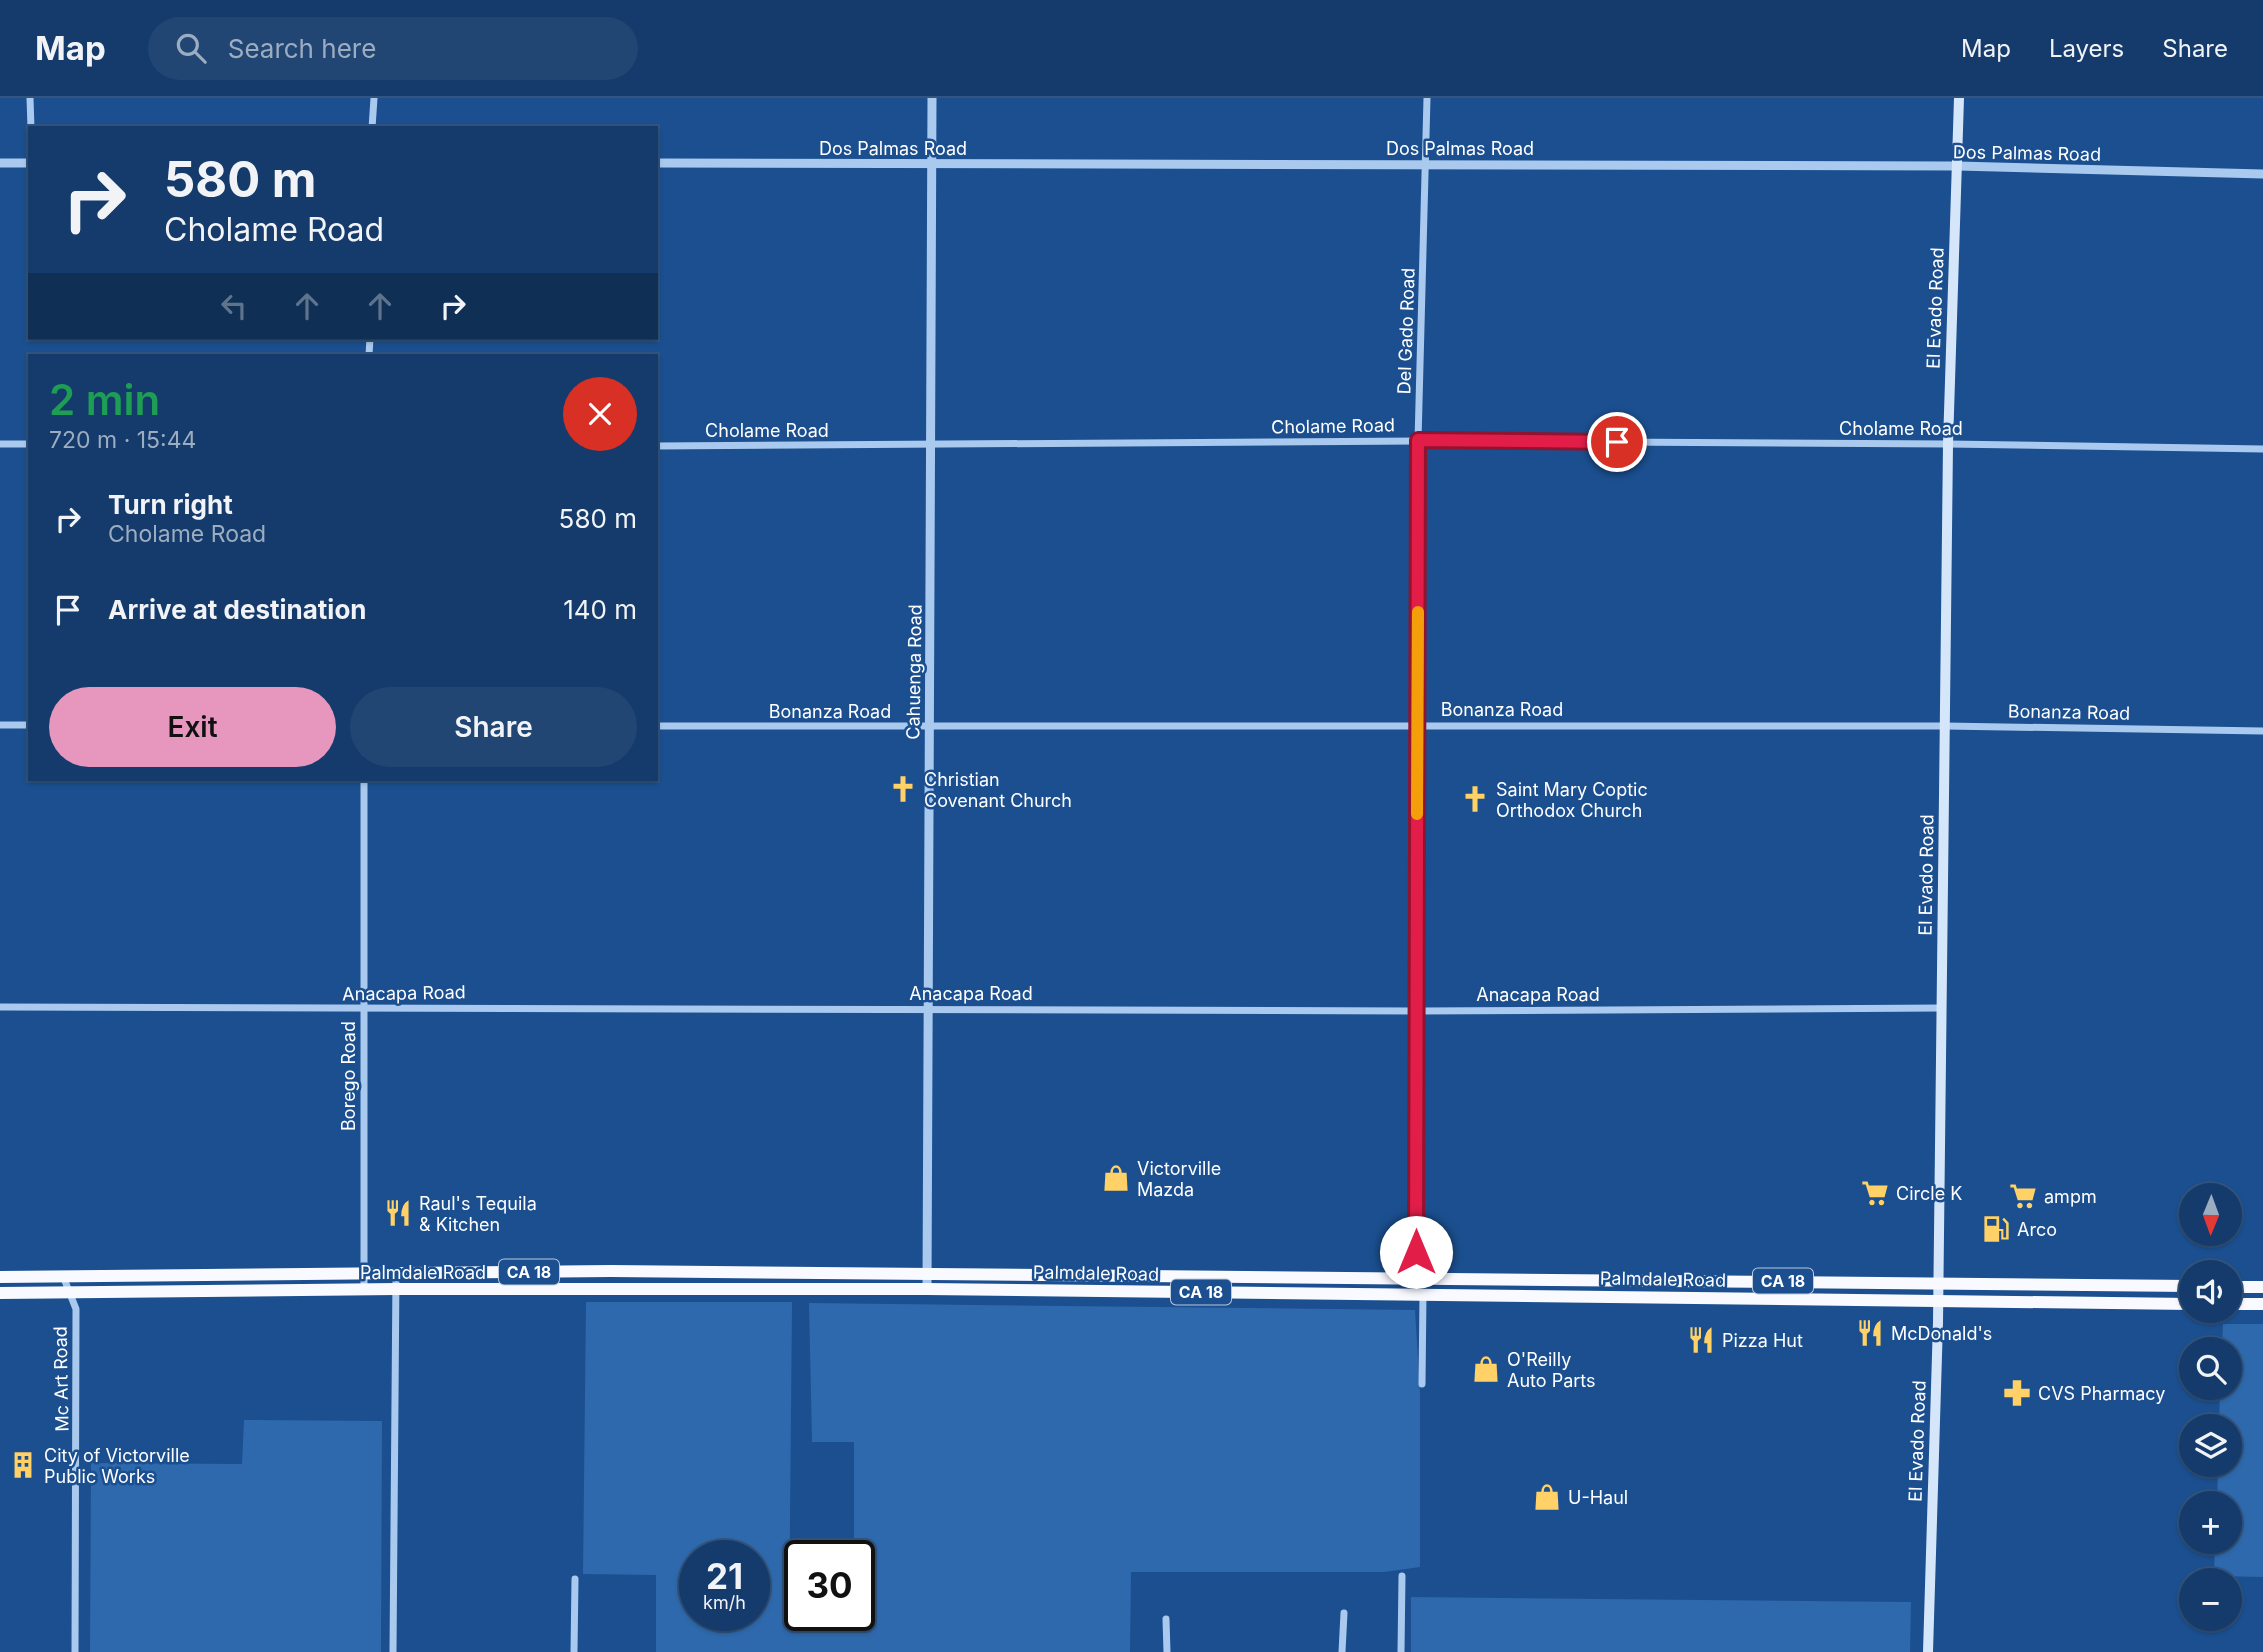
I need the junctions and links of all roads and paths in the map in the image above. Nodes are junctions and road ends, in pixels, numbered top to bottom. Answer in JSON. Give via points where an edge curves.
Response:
{"nodes":[{"id":1,"x":30,"y":98,"type":"edge"},
{"id":2,"x":374,"y":98,"type":"edge"},
{"id":3,"x":932,"y":98,"type":"edge"},
{"id":4,"x":1427,"y":98,"type":"edge"},
{"id":5,"x":1959,"y":98,"type":"edge"},
{"id":6,"x":31,"y":126,"type":"edge"},
{"id":7,"x":372,"y":126,"type":"edge"},
{"id":8,"x":0,"y":163,"type":"edge"},
{"id":9,"x":28,"y":163,"type":"edge"},
{"id":10,"x":658,"y":163,"type":"edge"},
{"id":11,"x":932,"y":163,"type":"junction"},
{"id":12,"x":1426,"y":163,"type":"junction"},
{"id":13,"x":1958,"y":166,"type":"junction"},
{"id":14,"x":2263,"y":174,"type":"edge"},
{"id":15,"x":1418,"y":440,"type":"junction"},
{"id":16,"x":0,"y":444,"type":"edge"},
{"id":17,"x":28,"y":444,"type":"edge"},
{"id":18,"x":1948,"y":444,"type":"junction"},
{"id":19,"x":658,"y":446,"type":"edge"},
{"id":20,"x":931,"y":446,"type":"junction"},
{"id":21,"x":2263,"y":449,"type":"edge"},
{"id":22,"x":0,"y":725,"type":"edge"},
{"id":23,"x":28,"y":725,"type":"edge"},
{"id":24,"x":1418,"y":725,"type":"junction"},
{"id":25,"x":658,"y":726,"type":"edge"},
{"id":26,"x":1945,"y":726,"type":"junction"},
{"id":27,"x":929,"y":727,"type":"junction"},
{"id":28,"x":2263,"y":731,"type":"edge"},
{"id":29,"x":364,"y":781,"type":"edge"},
{"id":30,"x":0,"y":1007,"type":"edge"},
{"id":31,"x":1942,"y":1007,"type":"junction"},
{"id":32,"x":928,"y":1009,"type":"junction"},
{"id":33,"x":363,"y":1010,"type":"junction"},
{"id":34,"x":1417,"y":1011,"type":"junction"},
{"id":35,"x":396,"y":1273,"type":"junction"},
{"id":36,"x":927,"y":1273,"type":"junction"},
{"id":37,"x":364,"y":1274,"type":"junction"},
{"id":38,"x":63,"y":1276,"type":"junction"},
{"id":39,"x":0,"y":1277,"type":"edge"},
{"id":40,"x":1415,"y":1279,"type":"junction"},
{"id":41,"x":1938,"y":1283,"type":"junction"},
{"id":42,"x":2166,"y":1286,"type":"junction"},
{"id":43,"x":2179,"y":1286,"type":"edge"},
{"id":44,"x":2242,"y":1287,"type":"edge"},
{"id":45,"x":2263,"y":1287,"type":"edge"},
{"id":46,"x":396,"y":1289,"type":"junction"},
{"id":47,"x":927,"y":1289,"type":"junction"},
{"id":48,"x":364,"y":1290,"type":"junction"},
{"id":49,"x":0,"y":1293,"type":"edge"},
{"id":50,"x":68,"y":1293,"type":"junction"},
{"id":51,"x":1423,"y":1294,"type":"junction"},
{"id":52,"x":1938,"y":1301,"type":"junction"},
{"id":53,"x":2098,"y":1303,"type":"junction"},
{"id":54,"x":2179,"y":1304,"type":"edge"},
{"id":55,"x":2242,"y":1304,"type":"edge"},
{"id":56,"x":2263,"y":1304,"type":"edge"},
{"id":57,"x":1422,"y":1384,"type":"dead end"},
{"id":58,"x":1402,"y":1576,"type":"dead end"},
{"id":59,"x":575,"y":1579,"type":"dead end"},
{"id":60,"x":1345,"y":1613,"type":"dead end"},
{"id":61,"x":1166,"y":1619,"type":"dead end"},
{"id":62,"x":75,"y":1652,"type":"edge"},
{"id":63,"x":393,"y":1652,"type":"edge"},
{"id":64,"x":574,"y":1652,"type":"edge"},
{"id":65,"x":1167,"y":1652,"type":"edge"},
{"id":66,"x":1342,"y":1652,"type":"edge"},
{"id":67,"x":1401,"y":1652,"type":"edge"},
{"id":68,"x":1928,"y":1652,"type":"edge"}],
"edges":[{"from":1,"to":6,"type":"street"},
{"from":2,"to":7,"type":"street"},
{"from":3,"to":11,"type":"street","name":"Cahuenga Road"},
{"from":4,"to":12,"type":"street","name":"Del Gado Road"},
{"from":5,"to":13,"type":"main road","name":"El Evado Road"},
{"from":8,"to":9,"type":"street"},
{"from":10,"to":11,"type":"street","name":"Dos Palmas Road"},
{"from":11,"to":12,"type":"street","name":"Dos Palmas Road"},
{"from":11,"to":20,"type":"street","name":"Cahuenga Road"},
{"from":12,"to":13,"type":"street","name":"Dos Palmas Road"},
{"from":12,"to":15,"type":"street","name":"Del Gado Road"},
{"from":13,"to":14,"type":"street","name":"Dos Palmas Road"},
{"from":13,"to":18,"type":"main road","name":"El Evado Road"},
{"from":15,"to":18,"type":"street","name":"Cholame Road"},
{"from":15,"to":20,"type":"street","name":"Cholame Road"},
{"from":15,"to":24,"type":"street","name":"Del Gado Road"},
{"from":16,"to":17,"type":"street"},
{"from":18,"to":21,"type":"street","name":"Cholame Road"},
{"from":18,"to":26,"type":"main road","name":"El Evado Road"},
{"from":19,"to":20,"type":"street","name":"Cholame Road"},
{"from":20,"to":27,"type":"street","name":"Cahuenga Road"},
{"from":22,"to":23,"type":"street"},
{"from":24,"to":26,"type":"street","name":"Bonanza Road"},
{"from":24,"to":27,"type":"street","name":"Bonanza Road"},
{"from":24,"to":34,"type":"street","name":"Del Gado Road"},
{"from":25,"to":27,"type":"street","name":"Bonanza Road"},
{"from":26,"to":28,"type":"street","name":"Bonanza Road"},
{"from":26,"to":31,"type":"main road","name":"El Evado Road"},
{"from":27,"to":32,"type":"street","name":"Cahuenga Road"},
{"from":29,"to":33,"type":"street","name":"Borego Road"},
{"from":30,"to":33,"type":"street","name":"Anacapa Road"},
{"from":31,"to":34,"type":"street","name":"Anacapa Road"},
{"from":31,"to":41,"type":"main road","name":"El Evado Road"},
{"from":32,"to":33,"type":"street","name":"Anacapa Road"},
{"from":32,"to":34,"type":"street","name":"Anacapa Road"},
{"from":32,"to":36,"type":"street","name":"Cahuenga Road"},
{"from":33,"to":37,"type":"street","name":"Borego Road"},
{"from":34,"to":40,"type":"street","name":"Del Gado Road"},
{"from":35,"to":36,"type":"highway","name":"Palmdale Road","number":"CA 18"},
{"from":35,"to":37,"type":"highway","name":"Palmdale Road","number":"CA 18"},
{"from":35,"to":46,"type":"street"},
{"from":36,"to":40,"type":"highway","name":"Palmdale Road","number":"CA 18"},
{"from":36,"to":47,"type":"street","name":"Cahuenga Road"},
{"from":37,"to":38,"type":"highway","name":"Palmdale Road","number":"CA 18"},
{"from":37,"to":48,"type":"street","name":"Borego Road"},
{"from":38,"to":39,"type":"highway","name":"Palmdale Road","number":"CA 18"},
{"from":38,"to":50,"type":"street","name":"Mc Art Road"},
{"from":40,"to":41,"type":"highway","name":"Palmdale Road","number":"CA 18"},
{"from":41,"to":42,"type":"highway","name":"Palmdale Road","number":"CA 18"},
{"from":41,"to":52,"type":"main road","name":"El Evado Road"},
{"from":42,"to":43,"type":"highway","name":"Palmdale Road","number":"CA 18"},
{"from":42,"to":53,"type":"highway","via":[[2156,1296],[2113,1296]]},
{"from":44,"to":45,"type":"highway"},
{"from":46,"to":47,"type":"highway","name":"Palmdale Road","number":"CA 18"},
{"from":46,"to":48,"type":"highway","name":"Palmdale Road","number":"CA 18"},
{"from":46,"to":63,"type":"street"},
{"from":47,"to":51,"type":"highway","name":"Palmdale Road","number":"CA 18"},
{"from":48,"to":50,"type":"highway","name":"Palmdale Road","number":"CA 18"},
{"from":49,"to":50,"type":"highway","name":"Palmdale Road","number":"CA 18"},
{"from":50,"to":62,"type":"street","name":"Mc Art Road","via":[[76,1309],[78,1388]]},
{"from":51,"to":52,"type":"highway","name":"Palmdale Road","number":"CA 18"},
{"from":51,"to":57,"type":"street"},
{"from":52,"to":53,"type":"highway","name":"Palmdale Road","number":"CA 18"},
{"from":52,"to":68,"type":"main road","name":"El Evado Road"},
{"from":53,"to":54,"type":"highway","name":"Palmdale Road","number":"CA 18"},
{"from":55,"to":56,"type":"highway"},
{"from":58,"to":67,"type":"street"},
{"from":59,"to":64,"type":"street"},
{"from":60,"to":66,"type":"street"},
{"from":61,"to":65,"type":"street"}]}
